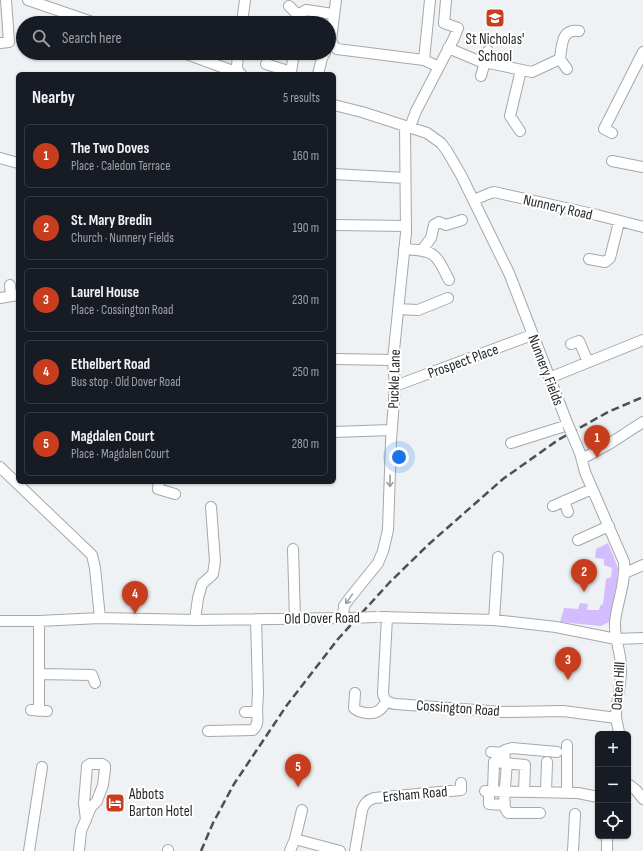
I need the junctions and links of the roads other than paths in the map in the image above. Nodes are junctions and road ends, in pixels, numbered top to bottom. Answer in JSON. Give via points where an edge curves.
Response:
{"nodes":[{"id":1,"x":6,"y":0,"type":"edge"},
{"id":2,"x":28,"y":0,"type":"edge"},
{"id":3,"x":245,"y":0,"type":"edge"},
{"id":4,"x":336,"y":0,"type":"edge"},
{"id":5,"x":430,"y":0,"type":"edge"},
{"id":6,"x":446,"y":0,"type":"edge"},
{"id":7,"x":289,"y":6,"type":"dead end"},
{"id":8,"x":333,"y":14,"type":"joint"},
{"id":9,"x":75,"y":16,"type":"edge"},
{"id":10,"x":243,"y":16,"type":"edge"},
{"id":11,"x":296,"y":16,"type":"edge"},
{"id":12,"x":301,"y":16,"type":"edge"},
{"id":13,"x":579,"y":31,"type":"dead end"},
{"id":14,"x":0,"y":43,"type":"edge"},
{"id":15,"x":448,"y":48,"type":"junction"},
{"id":16,"x":336,"y":49,"type":"edge"},
{"id":17,"x":488,"y":51,"type":"dead end"},
{"id":18,"x":642,"y":57,"type":"edge"},
{"id":19,"x":560,"y":59,"type":"junction"},
{"id":20,"x":203,"y":60,"type":"edge"},
{"id":21,"x":238,"y":60,"type":"edge"},
{"id":22,"x":293,"y":60,"type":"edge"},
{"id":23,"x":322,"y":60,"type":"edge"},
{"id":24,"x":424,"y":60,"type":"junction"},
{"id":25,"x":482,"y":62,"type":"junction"},
{"id":26,"x":266,"y":64,"type":"dead end"},
{"id":27,"x":439,"y":67,"type":"junction"},
{"id":28,"x":567,"y":69,"type":"dead end"},
{"id":29,"x":521,"y":70,"type":"junction"},
{"id":30,"x":235,"y":72,"type":"edge"},
{"id":31,"x":239,"y":72,"type":"edge"},
{"id":32,"x":291,"y":72,"type":"edge"},
{"id":33,"x":291,"y":72,"type":"edge"},
{"id":34,"x":318,"y":72,"type":"edge"},
{"id":35,"x":481,"y":76,"type":"dead end"},
{"id":36,"x":336,"y":106,"type":"edge"},
{"id":37,"x":407,"y":127,"type":"junction"},
{"id":38,"x":520,"y":131,"type":"dead end"},
{"id":39,"x":612,"y":133,"type":"dead end"},
{"id":40,"x":0,"y":158,"type":"edge"},
{"id":41,"x":612,"y":161,"type":"dead end"},
{"id":42,"x":16,"y":162,"type":"edge"},
{"id":43,"x":643,"y":167,"type":"edge"},
{"id":44,"x":336,"y":174,"type":"edge"},
{"id":45,"x":405,"y":178,"type":"junction"},
{"id":46,"x":474,"y":200,"type":"junction"},
{"id":47,"x":462,"y":220,"type":"dead end"},
{"id":48,"x":619,"y":222,"type":"junction"},
{"id":49,"x":336,"y":225,"type":"edge"},
{"id":50,"x":406,"y":226,"type":"junction"},
{"id":51,"x":643,"y":227,"type":"edge"},
{"id":52,"x":404,"y":249,"type":"junction"},
{"id":53,"x":422,"y":250,"type":"junction"},
{"id":54,"x":593,"y":264,"type":"dead end"},
{"id":55,"x":449,"y":280,"type":"dead end"},
{"id":56,"x":13,"y":292,"type":"edge"},
{"id":57,"x":0,"y":298,"type":"edge"},
{"id":58,"x":448,"y":298,"type":"dead end"},
{"id":59,"x":398,"y":309,"type":"junction"},
{"id":60,"x":532,"y":335,"type":"junction"},
{"id":61,"x":643,"y":340,"type":"edge"},
{"id":62,"x":571,"y":344,"type":"dead end"},
{"id":63,"x":336,"y":359,"type":"edge"},
{"id":64,"x":393,"y":360,"type":"junction"},
{"id":65,"x":588,"y":362,"type":"junction"},
{"id":66,"x":549,"y":378,"type":"junction"},
{"id":67,"x":395,"y":386,"type":"junction"},
{"id":68,"x":643,"y":422,"type":"edge"},
{"id":69,"x":568,"y":425,"type":"junction"},
{"id":70,"x":391,"y":430,"type":"junction"},
{"id":71,"x":336,"y":432,"type":"edge"},
{"id":72,"x":514,"y":444,"type":"dead end"},
{"id":73,"x":580,"y":456,"type":"junction"},
{"id":74,"x":0,"y":467,"type":"edge"},
{"id":75,"x":16,"y":482,"type":"edge"},
{"id":76,"x":18,"y":484,"type":"edge"},
{"id":77,"x":159,"y":484,"type":"edge"},
{"id":78,"x":592,"y":489,"type":"junction"},
{"id":79,"x":175,"y":494,"type":"dead end"},
{"id":80,"x":564,"y":502,"type":"junction"},
{"id":81,"x":211,"y":506,"type":"dead end"},
{"id":82,"x":553,"y":506,"type":"dead end"},
{"id":83,"x":568,"y":512,"type":"dead end"},
{"id":84,"x":609,"y":526,"type":"junction"},
{"id":85,"x":578,"y":540,"type":"dead end"},
{"id":86,"x":293,"y":549,"type":"dead end"},
{"id":87,"x":498,"y":557,"type":"dead end"},
{"id":88,"x":643,"y":565,"type":"edge"},
{"id":89,"x":625,"y":573,"type":"junction"},
{"id":90,"x":382,"y":617,"type":"junction"},
{"id":91,"x":100,"y":618,"type":"junction"},
{"id":92,"x":346,"y":618,"type":"junction"},
{"id":93,"x":256,"y":619,"type":"junction"},
{"id":94,"x":295,"y":619,"type":"junction"},
{"id":95,"x":196,"y":620,"type":"junction"},
{"id":96,"x":494,"y":620,"type":"junction"},
{"id":97,"x":0,"y":621,"type":"edge"},
{"id":98,"x":39,"y":621,"type":"junction"},
{"id":99,"x":643,"y":638,"type":"edge"},
{"id":100,"x":616,"y":639,"type":"junction"},
{"id":101,"x":39,"y":674,"type":"junction"},
{"id":102,"x":95,"y":683,"type":"dead end"},
{"id":103,"x":355,"y":693,"type":"dead end"},
{"id":104,"x":387,"y":702,"type":"junction"},
{"id":105,"x":39,"y":711,"type":"dead end"},
{"id":106,"x":245,"y":712,"type":"dead end"},
{"id":107,"x":257,"y":712,"type":"junction"},
{"id":108,"x":616,"y":718,"type":"junction"},
{"id":109,"x":208,"y":730,"type":"dead end"},
{"id":110,"x":619,"y":731,"type":"edge"},
{"id":111,"x":567,"y":746,"type":"dead end"},
{"id":112,"x":491,"y":752,"type":"dead end"},
{"id":113,"x":557,"y":752,"type":"dead end"},
{"id":114,"x":505,"y":760,"type":"junction"},
{"id":115,"x":547,"y":762,"type":"dead end"},
{"id":116,"x":42,"y":767,"type":"dead end"},
{"id":117,"x":461,"y":783,"type":"dead end"},
{"id":118,"x":631,"y":786,"type":"edge"},
{"id":119,"x":505,"y":789,"type":"junction"},
{"id":120,"x":489,"y":791,"type":"junction"},
{"id":121,"x":524,"y":792,"type":"junction"},
{"id":122,"x":546,"y":792,"type":"junction"},
{"id":123,"x":567,"y":793,"type":"junction"},
{"id":124,"x":595,"y":797,"type":"edge"},
{"id":125,"x":643,"y":799,"type":"edge"},
{"id":126,"x":505,"y":805,"type":"junction"},
{"id":127,"x":302,"y":810,"type":"dead end"},
{"id":128,"x":540,"y":813,"type":"dead end"},
{"id":129,"x":575,"y":814,"type":"dead end"},
{"id":130,"x":86,"y":820,"type":"junction"},
{"id":131,"x":295,"y":838,"type":"junction"},
{"id":132,"x":607,"y":839,"type":"edge"},
{"id":133,"x":29,"y":851,"type":"edge"},
{"id":134,"x":79,"y":851,"type":"edge"},
{"id":135,"x":290,"y":851,"type":"edge"},
{"id":136,"x":340,"y":851,"type":"edge"},
{"id":137,"x":355,"y":851,"type":"edge"},
{"id":138,"x":573,"y":851,"type":"edge"},
{"id":139,"x":607,"y":851,"type":"edge"}],
"edges":[{"from":1,"to":14,"type":"street","via":[[8,42]]},
{"from":2,"to":9,"type":"street"},
{"from":3,"to":10,"type":"street"},
{"from":4,"to":8,"type":"street"},
{"from":5,"to":24,"type":"street"},
{"from":6,"to":15,"type":"street","via":[[444,23],[458,28]]},
{"from":7,"to":11,"type":"street"},
{"from":8,"to":12,"type":"street","via":[[306,10]]},
{"from":13,"to":19,"type":"street","via":[[567,32],[564,36]]},
{"from":15,"to":25,"type":"street"},
{"from":15,"to":27,"type":"street"},
{"from":16,"to":24,"type":"street"},
{"from":17,"to":25,"type":"street"},
{"from":18,"to":39,"type":"street","via":[[604,129]]},
{"from":19,"to":28,"type":"street"},
{"from":19,"to":29,"type":"street","via":[[532,72]]},
{"from":20,"to":30,"type":"street"},
{"from":21,"to":31,"type":"street"},
{"from":22,"to":32,"type":"street"},
{"from":23,"to":34,"type":"street"},
{"from":24,"to":27,"type":"street"},
{"from":25,"to":29,"type":"street"},
{"from":25,"to":35,"type":"street"},
{"from":26,"to":33,"type":"street"},
{"from":27,"to":37,"type":"street"},
{"from":29,"to":38,"type":"street","via":[[510,116]]},
{"from":36,"to":37,"type":"street","name":"Nunnery Fields"},
{"from":37,"to":45,"type":"street","name":"Puckle Lane"},
{"from":37,"to":46,"type":"street","name":"Nunnery Fields","via":[[427,133],[441,143]]},
{"from":40,"to":42,"type":"street"},
{"from":41,"to":43,"type":"street"},
{"from":44,"to":45,"type":"street"},
{"from":45,"to":50,"type":"street","name":"Puckle Lane"},
{"from":46,"to":48,"type":"street","name":"Nunnery Road","via":[[494,192]]},
{"from":46,"to":60,"type":"street","name":"Nunnery Fields","via":[[509,273]]},
{"from":47,"to":53,"type":"street","via":[[446,225],[439,222],[434,225],[432,238]]},
{"from":48,"to":51,"type":"street","name":"Nunnery Road"},
{"from":48,"to":54,"type":"street","via":[[610,258],[605,262]]},
{"from":49,"to":50,"type":"street"},
{"from":50,"to":52,"type":"street","name":"Puckle Lane"},
{"from":52,"to":53,"type":"street"},
{"from":52,"to":59,"type":"street","name":"Puckle Lane"},
{"from":53,"to":55,"type":"street","via":[[438,258]]},
{"from":56,"to":57,"type":"street"},
{"from":58,"to":59,"type":"street","via":[[418,310]]},
{"from":59,"to":64,"type":"street","name":"Puckle Lane"},
{"from":60,"to":66,"type":"street","name":"Nunnery Fields"},
{"from":60,"to":67,"type":"street","name":"Prospect Place"},
{"from":61,"to":65,"type":"street"},
{"from":62,"to":65,"type":"street","via":[[579,340]]},
{"from":63,"to":64,"type":"street"},
{"from":64,"to":67,"type":"street","name":"Puckle Lane"},
{"from":65,"to":66,"type":"street"},
{"from":66,"to":69,"type":"street","name":"Nunnery Fields"},
{"from":67,"to":70,"type":"street","name":"Puckle Lane"},
{"from":68,"to":73,"type":"street","via":[[609,444]]},
{"from":69,"to":72,"type":"street"},
{"from":69,"to":73,"type":"street","name":"Nunnery Fields","bridge":true},
{"from":70,"to":71,"type":"street"},
{"from":70,"to":92,"type":"street","name":"Puckle Lane","one_way":true,"via":[[388,530],[383,551],[378,563],[348,598],[344,606]]},
{"from":73,"to":78,"type":"street","name":"Nunnery Fields"},
{"from":74,"to":75,"type":"street"},
{"from":76,"to":91,"type":"street","via":[[92,555]]},
{"from":77,"to":79,"type":"street","via":[[158,489]]},
{"from":78,"to":80,"type":"street"},
{"from":78,"to":84,"type":"street","name":"Nunnery Fields"},
{"from":80,"to":82,"type":"street"},
{"from":80,"to":83,"type":"street"},
{"from":81,"to":95,"type":"street","via":[[215,560],[213,574],[202,584]]},
{"from":84,"to":85,"type":"street"},
{"from":84,"to":89,"type":"street","name":"Nunnery Fields","via":[[624,562]]},
{"from":86,"to":94,"type":"street"},
{"from":87,"to":96,"type":"street"},
{"from":88,"to":89,"type":"street"},
{"from":89,"to":100,"type":"street","name":"Nunnery Fields","via":[[615,622]]},
{"from":90,"to":92,"type":"street","name":"Old Dover Road","bridge":true},
{"from":90,"to":96,"type":"street","name":"Old Dover Road"},
{"from":90,"to":104,"type":"street","via":[[383,698]]},
{"from":91,"to":95,"type":"street","name":"Old Dover Road"},
{"from":91,"to":98,"type":"street","name":"Old Dover Road"},
{"from":92,"to":94,"type":"street","name":"Old Dover Road"},
{"from":93,"to":94,"type":"street","name":"Old Dover Road"},
{"from":93,"to":95,"type":"street","name":"Old Dover Road"},
{"from":93,"to":107,"type":"street"},
{"from":96,"to":100,"type":"street","name":"Old Dover Road","via":[[556,627]]},
{"from":97,"to":98,"type":"street","name":"Old Dover Road"},
{"from":98,"to":101,"type":"street"},
{"from":99,"to":100,"type":"street","name":"Old Dover Road"},
{"from":100,"to":108,"type":"street","name":"Oaten Hill","via":[[621,670]]},
{"from":101,"to":102,"type":"street","via":[[92,675]]},
{"from":101,"to":105,"type":"street"},
{"from":103,"to":104,"type":"street","via":[[354,708],[357,711],[377,712]]},
{"from":104,"to":108,"type":"street","name":"Cossington Road","via":[[502,712],[563,711]]},
{"from":106,"to":107,"type":"street"},
{"from":107,"to":109,"type":"street","via":[[258,720],[253,730]]},
{"from":108,"to":110,"type":"street","name":"Oaten Hill"},
{"from":111,"to":123,"type":"street"},
{"from":112,"to":114,"type":"street"},
{"from":113,"to":114,"type":"street","via":[[512,748],[505,750]]},
{"from":114,"to":119,"type":"street"},
{"from":114,"to":120,"type":"street","via":[[494,762]]},
{"from":114,"to":121,"type":"street","via":[[525,765]]},
{"from":115,"to":122,"type":"street"},
{"from":116,"to":133,"type":"street"},
{"from":117,"to":137,"type":"street","name":"Ersham Road","via":[[461,790],[369,800],[362,810]]},
{"from":118,"to":125,"type":"street"},
{"from":119,"to":120,"type":"street"},
{"from":119,"to":121,"type":"street"},
{"from":119,"to":126,"type":"street"},
{"from":120,"to":126,"type":"street","via":[[489,804]]},
{"from":121,"to":122,"type":"street"},
{"from":122,"to":123,"type":"street"},
{"from":123,"to":124,"type":"street"},
{"from":126,"to":128,"type":"street","via":[[508,813]]},
{"from":127,"to":131,"type":"street"},
{"from":129,"to":138,"type":"street"},
{"from":130,"to":130,"type":"street","via":[[103,785],[105,766],[102,764],[87,766],[84,802]]},
{"from":130,"to":134,"type":"street","via":[[81,831]]},
{"from":131,"to":135,"type":"street"},
{"from":131,"to":136,"type":"street"},
{"from":132,"to":139,"type":"street"}]}
